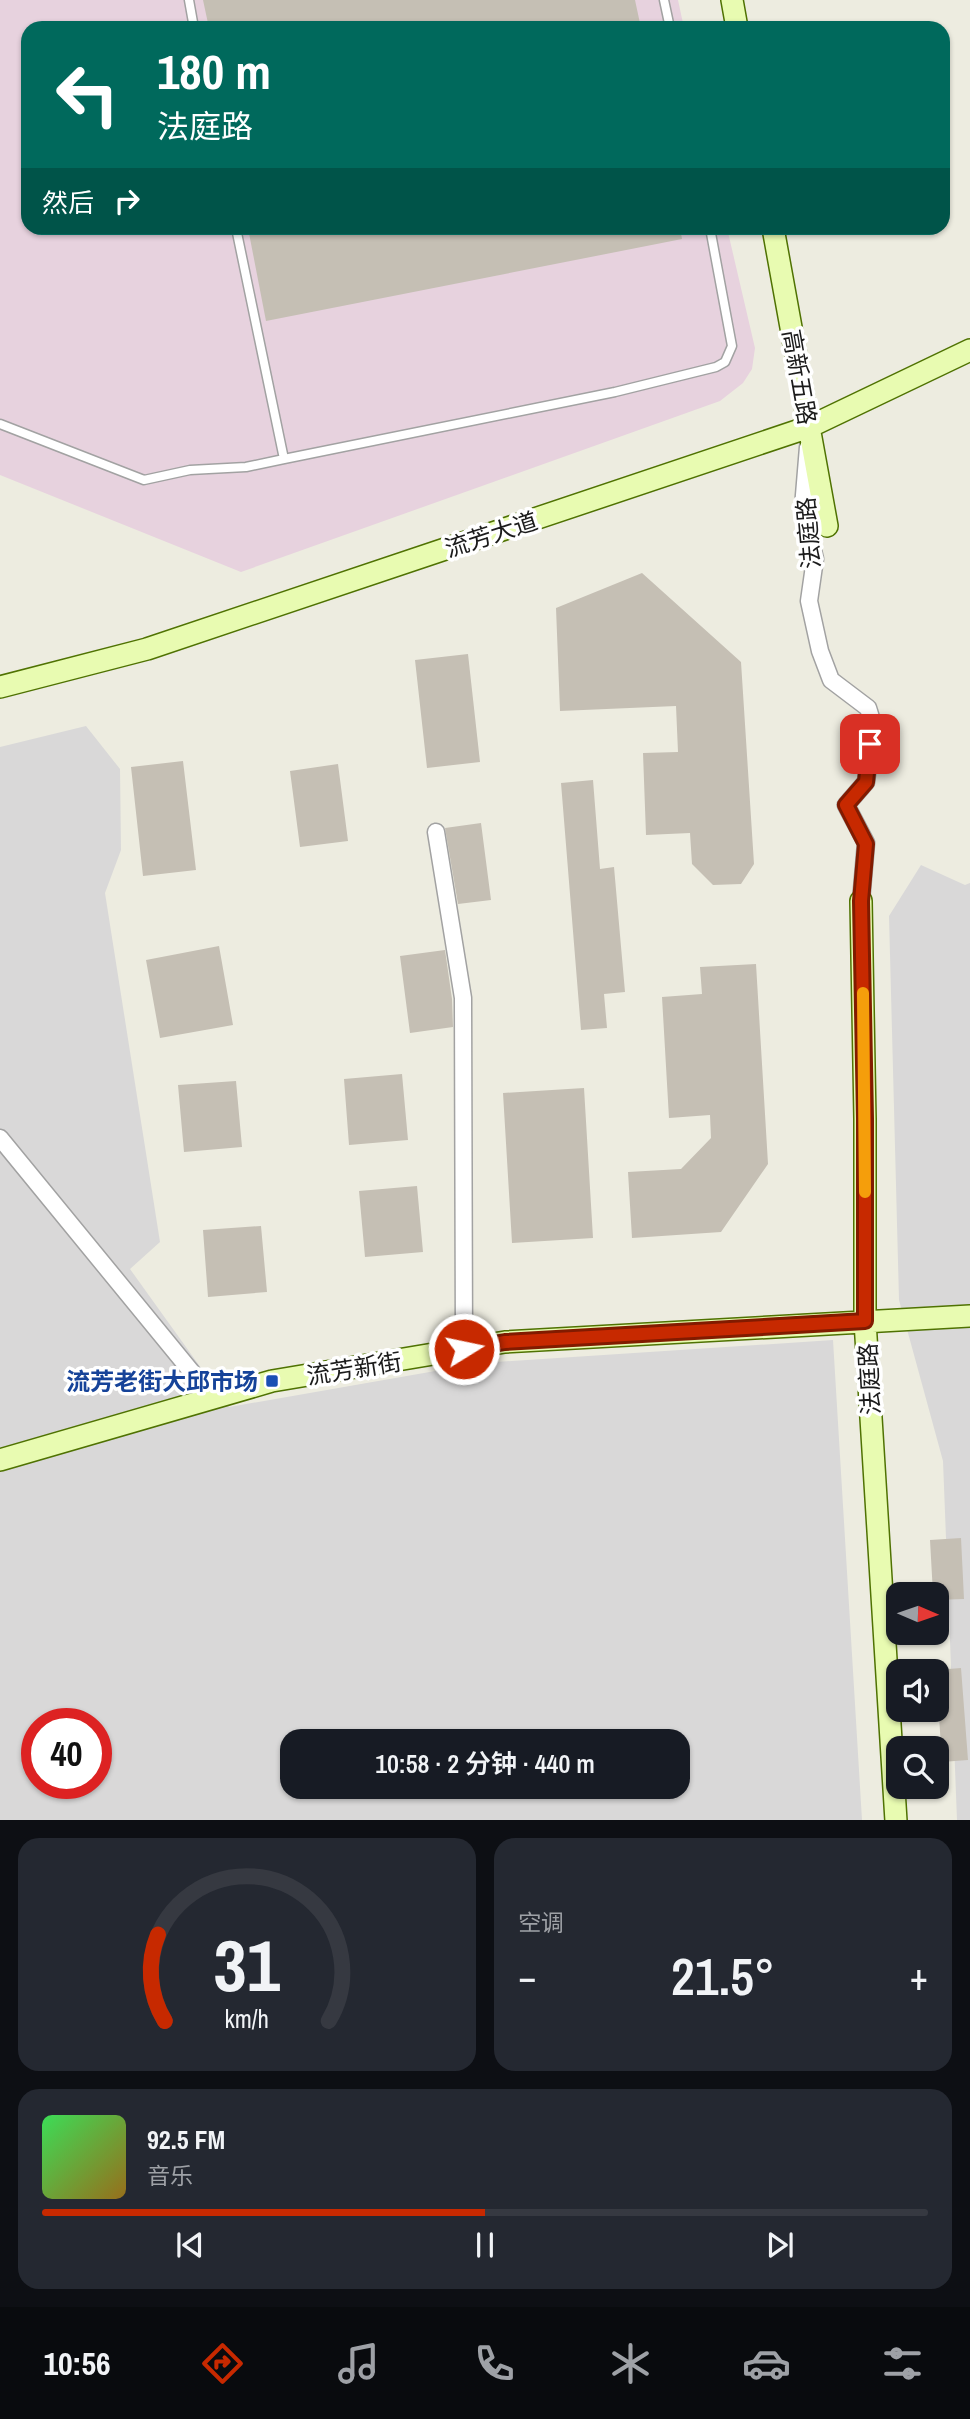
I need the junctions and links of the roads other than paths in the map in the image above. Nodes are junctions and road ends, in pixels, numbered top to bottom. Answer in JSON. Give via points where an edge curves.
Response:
{"nodes":[{"id":1,"x":188,"y":0,"type":"edge"},
{"id":2,"x":664,"y":0,"type":"edge"},
{"id":3,"x":732,"y":0,"type":"edge"},
{"id":4,"x":192,"y":21,"type":"edge"},
{"id":5,"x":668,"y":21,"type":"edge"},
{"id":6,"x":736,"y":21,"type":"edge"},
{"id":7,"x":237,"y":235,"type":"edge"},
{"id":8,"x":711,"y":235,"type":"edge"},
{"id":9,"x":774,"y":235,"type":"edge"},
{"id":10,"x":970,"y":349,"type":"edge"},
{"id":11,"x":0,"y":424,"type":"edge"},
{"id":12,"x":809,"y":427,"type":"junction"},
{"id":13,"x":284,"y":460,"type":"junction"},
{"id":14,"x":827,"y":526,"type":"dead end"},
{"id":15,"x":0,"y":687,"type":"edge"},
{"id":16,"x":436,"y":832,"type":"dead end"},
{"id":17,"x":861,"y":901,"type":"joint"},
{"id":18,"x":0,"y":1138,"type":"edge"},
{"id":19,"x":970,"y":1315,"type":"edge"},
{"id":20,"x":865,"y":1321,"type":"junction"},
{"id":21,"x":464,"y":1349,"type":"junction"},
{"id":22,"x":213,"y":1398,"type":"junction"},
{"id":23,"x":0,"y":1460,"type":"edge"},
{"id":24,"x":896,"y":1820,"type":"edge"}],
"edges":[{"from":1,"to":4,"type":"lane"},
{"from":2,"to":5,"type":"lane"},
{"from":3,"to":6,"type":"main road"},
{"from":7,"to":13,"type":"lane"},
{"from":8,"to":13,"type":"lane","via":[[732,346],[725,362],[615,392]]},
{"from":9,"to":12,"type":"main road","name":"高新五路"},
{"from":10,"to":12,"type":"main road","name":"流芳大道"},
{"from":11,"to":13,"type":"lane","via":[[145,481],[190,470]]},
{"from":12,"to":14,"type":"main road","name":"高新五路"},
{"from":12,"to":15,"type":"main road","name":"流芳大道","via":[[147,649]]},
{"from":12,"to":17,"type":"street","name":"法庭路","via":[[803,508],[815,559],[809,601],[831,680],[869,708],[873,724],[866,782],[846,805],[866,844]]},
{"from":16,"to":21,"type":"street","via":[[463,998]]},
{"from":17,"to":20,"type":"main road","name":"法庭路"},
{"from":18,"to":22,"type":"street"},
{"from":19,"to":20,"type":"main road","name":"流芳新街"},
{"from":20,"to":21,"type":"main road","name":"流芳新街","via":[[505,1342]]},
{"from":20,"to":24,"type":"main road","name":"法庭路"},
{"from":21,"to":22,"type":"main road","name":"流芳新街","via":[[272,1381]]},
{"from":22,"to":23,"type":"main road","name":"流芳新街"}]}
